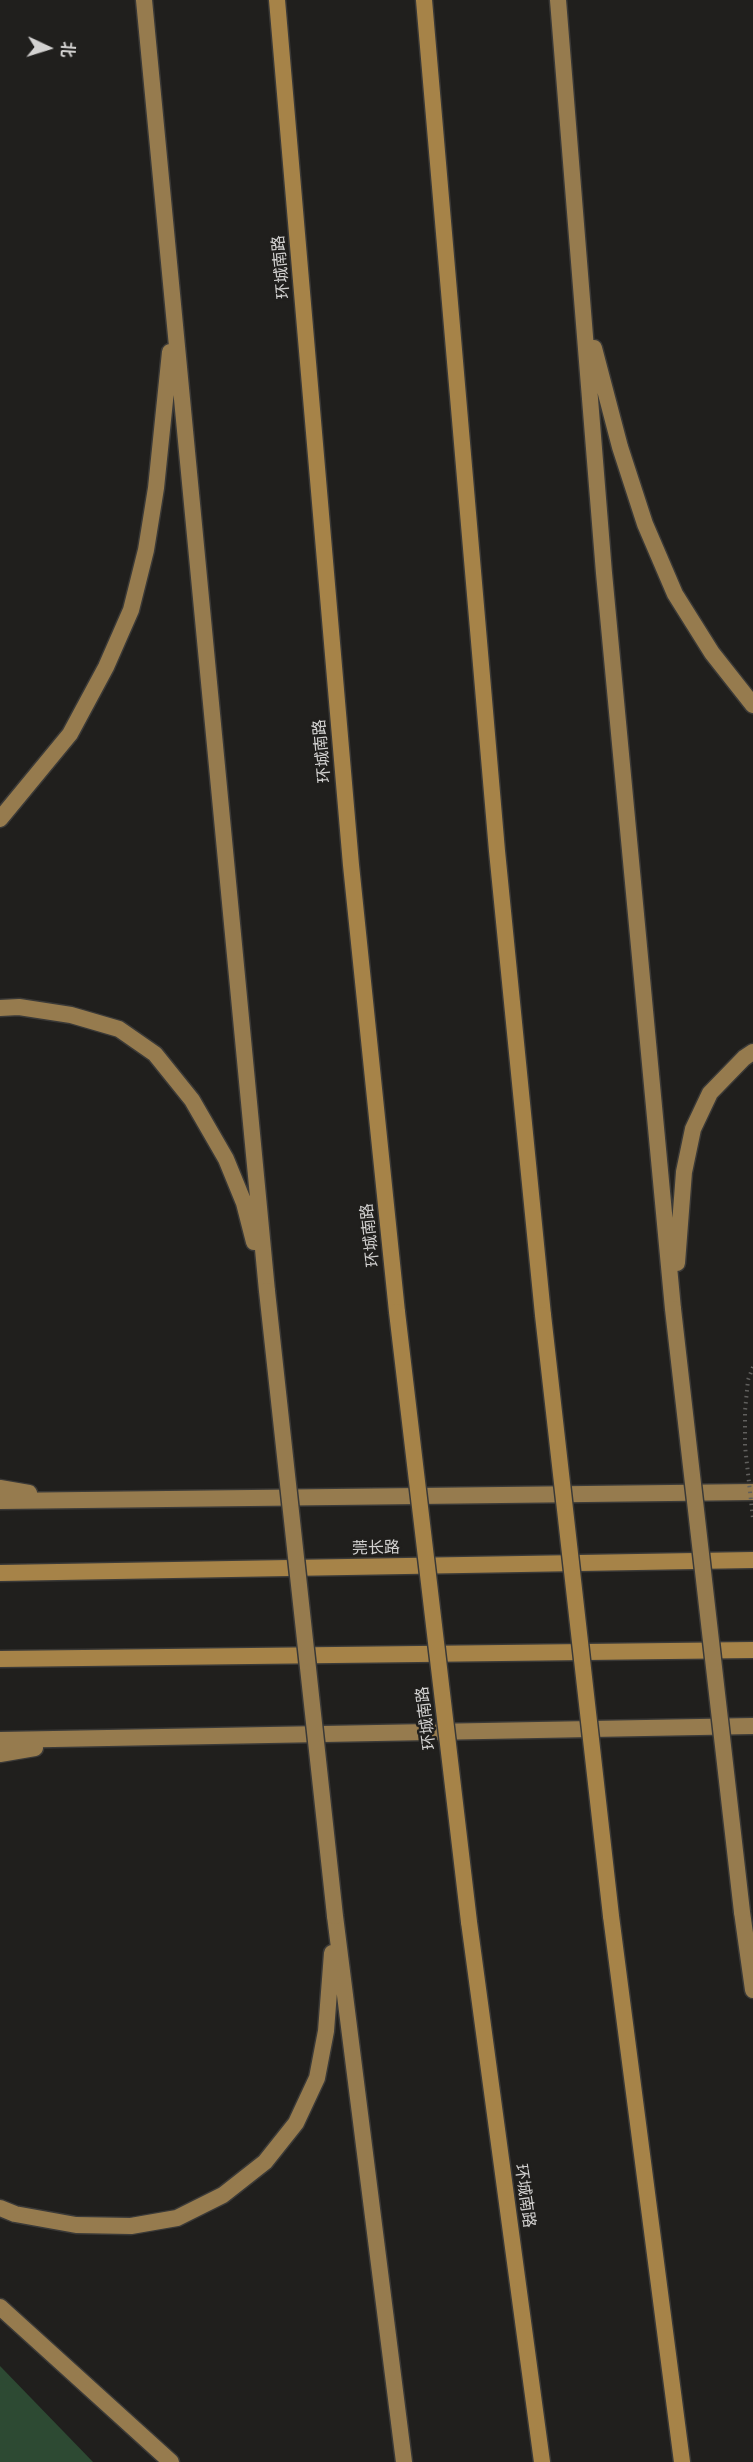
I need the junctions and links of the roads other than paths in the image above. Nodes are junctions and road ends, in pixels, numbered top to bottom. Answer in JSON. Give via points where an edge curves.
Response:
{"nodes":[{"id":1,"x":144,"y":0,"type":"edge"},
{"id":2,"x":277,"y":0,"type":"edge"},
{"id":3,"x":424,"y":0,"type":"edge"},
{"id":4,"x":558,"y":0,"type":"edge"},
{"id":5,"x":582,"y":305,"type":"junction"},
{"id":6,"x":174,"y":315,"type":"junction"},
{"id":7,"x":753,"y":705,"type":"edge"},
{"id":8,"x":0,"y":819,"type":"edge"},
{"id":9,"x":0,"y":1008,"type":"edge"},
{"id":10,"x":753,"y":1052,"type":"edge"},
{"id":11,"x":267,"y":1291,"type":"junction"},
{"id":12,"x":673,"y":1309,"type":"junction"},
{"id":13,"x":0,"y":1488,"type":"edge"},
{"id":14,"x":753,"y":1492,"type":"edge"},
{"id":15,"x":77,"y":1500,"type":"junction"},
{"id":16,"x":0,"y":1501,"type":"edge"},
{"id":17,"x":753,"y":1560,"type":"edge"},
{"id":18,"x":0,"y":1574,"type":"edge"},
{"id":19,"x":753,"y":1650,"type":"edge"},
{"id":20,"x":0,"y":1659,"type":"edge"},
{"id":21,"x":753,"y":1726,"type":"edge"},
{"id":22,"x":88,"y":1738,"type":"junction"},
{"id":23,"x":0,"y":1740,"type":"edge"},
{"id":24,"x":0,"y":1754,"type":"edge"},
{"id":25,"x":742,"y":1912,"type":"junction"},
{"id":26,"x":334,"y":1916,"type":"junction"},
{"id":27,"x":753,"y":1947,"type":"edge"},
{"id":28,"x":753,"y":1990,"type":"edge"},
{"id":29,"x":0,"y":2208,"type":"edge"},
{"id":30,"x":0,"y":2307,"type":"edge"},
{"id":31,"x":171,"y":2462,"type":"edge"},
{"id":32,"x":404,"y":2462,"type":"edge"},
{"id":33,"x":542,"y":2462,"type":"edge"},
{"id":34,"x":682,"y":2462,"type":"edge"}],
"edges":[{"from":1,"to":6,"type":"main road"},
{"from":2,"to":33,"type":"highway","name":"环城南路","bridge":true,"via":[[351,866],[397,1312],[469,1922]]},
{"from":3,"to":34,"type":"highway","bridge":true,"via":[[497,851],[543,1315],[611,1916]]},
{"from":4,"to":5,"type":"main road"},
{"from":5,"to":7,"type":"main road","via":[[645,524],[675,594],[712,653]]},
{"from":5,"to":12,"type":"main road"},
{"from":6,"to":8,"type":"main road","via":[[156,488],[131,610],[70,734]]},
{"from":6,"to":11,"type":"main road"},
{"from":9,"to":11,"type":"main road","via":[[71,1015],[119,1029],[155,1054],[192,1100],[226,1159],[244,1203]]},
{"from":10,"to":12,"type":"main road","via":[[710,1093],[693,1129],[684,1172]]},
{"from":11,"to":26,"type":"main road","bridge":true},
{"from":12,"to":25,"type":"main road","bridge":true},
{"from":13,"to":15,"type":"main road"},
{"from":14,"to":15,"type":"main road"},
{"from":15,"to":16,"type":"main road"},
{"from":17,"to":18,"type":"highway","name":"莞长路"},
{"from":19,"to":20,"type":"highway"},
{"from":21,"to":22,"type":"main road"},
{"from":22,"to":23,"type":"main road"},
{"from":22,"to":24,"type":"main road"},
{"from":25,"to":27,"type":"main road"},
{"from":25,"to":28,"type":"main road"},
{"from":26,"to":29,"type":"main road","via":[[326,2031],[317,2078],[296,2123],[266,2162],[223,2195],[177,2218],[131,2226],[76,2225]]},
{"from":26,"to":32,"type":"main road"},
{"from":30,"to":31,"type":"main road"}]}
